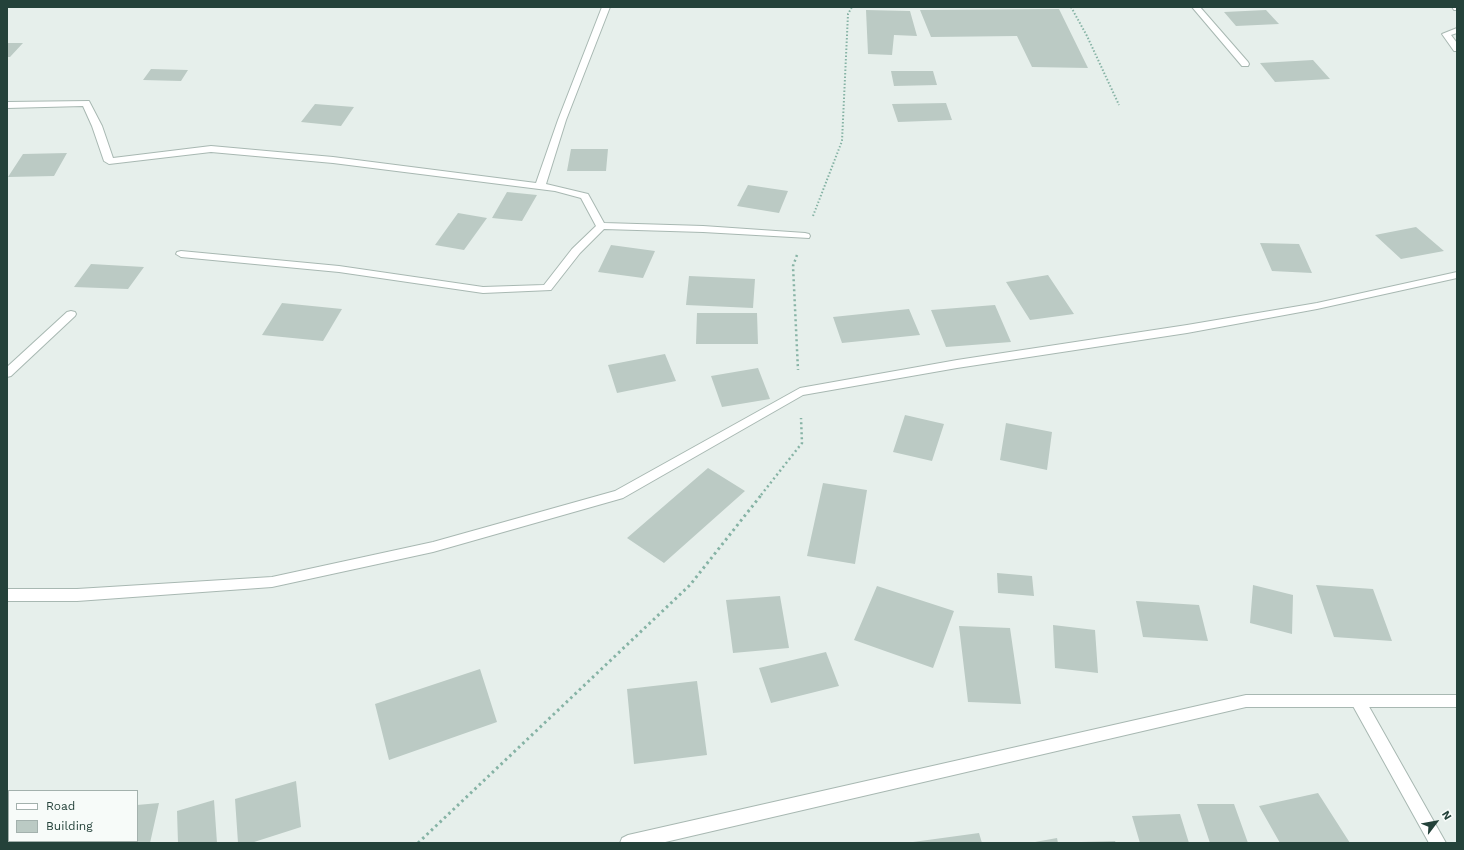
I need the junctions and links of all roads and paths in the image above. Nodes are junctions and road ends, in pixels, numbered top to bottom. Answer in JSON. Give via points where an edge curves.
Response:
{"nodes":[{"id":1,"x":606,"y":7,"type":"edge"},
{"id":2,"x":1071,"y":7,"type":"edge"},
{"id":3,"x":1196,"y":7,"type":"edge"},
{"id":4,"x":1457,"y":30,"type":"edge"},
{"id":5,"x":1457,"y":49,"type":"edge"},
{"id":6,"x":1245,"y":64,"type":"dead end"},
{"id":7,"x":7,"y":105,"type":"edge"},
{"id":8,"x":1119,"y":105,"type":"dead end"},
{"id":9,"x":540,"y":186,"type":"junction"},
{"id":10,"x":601,"y":226,"type":"junction"},
{"id":11,"x":805,"y":236,"type":"dead end"},
{"id":12,"x":181,"y":254,"type":"dead end"},
{"id":13,"x":1457,"y":275,"type":"edge"},
{"id":14,"x":71,"y":314,"type":"dead end"},
{"id":15,"x":7,"y":373,"type":"edge"},
{"id":16,"x":7,"y":595,"type":"edge"},
{"id":17,"x":1358,"y":701,"type":"junction"},
{"id":18,"x":1457,"y":701,"type":"edge"},
{"id":19,"x":628,"y":843,"type":"edge"},
{"id":20,"x":1438,"y":843,"type":"edge"}],
"edges":[{"from":1,"to":9,"type":"street","via":[[562,120]]},
{"from":2,"to":8,"type":"path"},
{"from":3,"to":6,"type":"street"},
{"from":4,"to":5,"type":"street","via":[[1446,34]]},
{"from":7,"to":9,"type":"street","via":[[86,103],[109,161],[211,149],[333,160]]},
{"from":9,"to":10,"type":"street","via":[[585,196]]},
{"from":10,"to":11,"type":"street"},
{"from":10,"to":12,"type":"street","via":[[576,251],[547,288],[483,290],[339,269]]},
{"from":13,"to":16,"type":"street","via":[[1317,306],[800,392],[619,495],[433,547],[272,582],[78,595]]},
{"from":14,"to":15,"type":"street"},
{"from":17,"to":18,"type":"street"},
{"from":17,"to":19,"type":"street","via":[[1246,701]]},
{"from":17,"to":20,"type":"street"}]}
